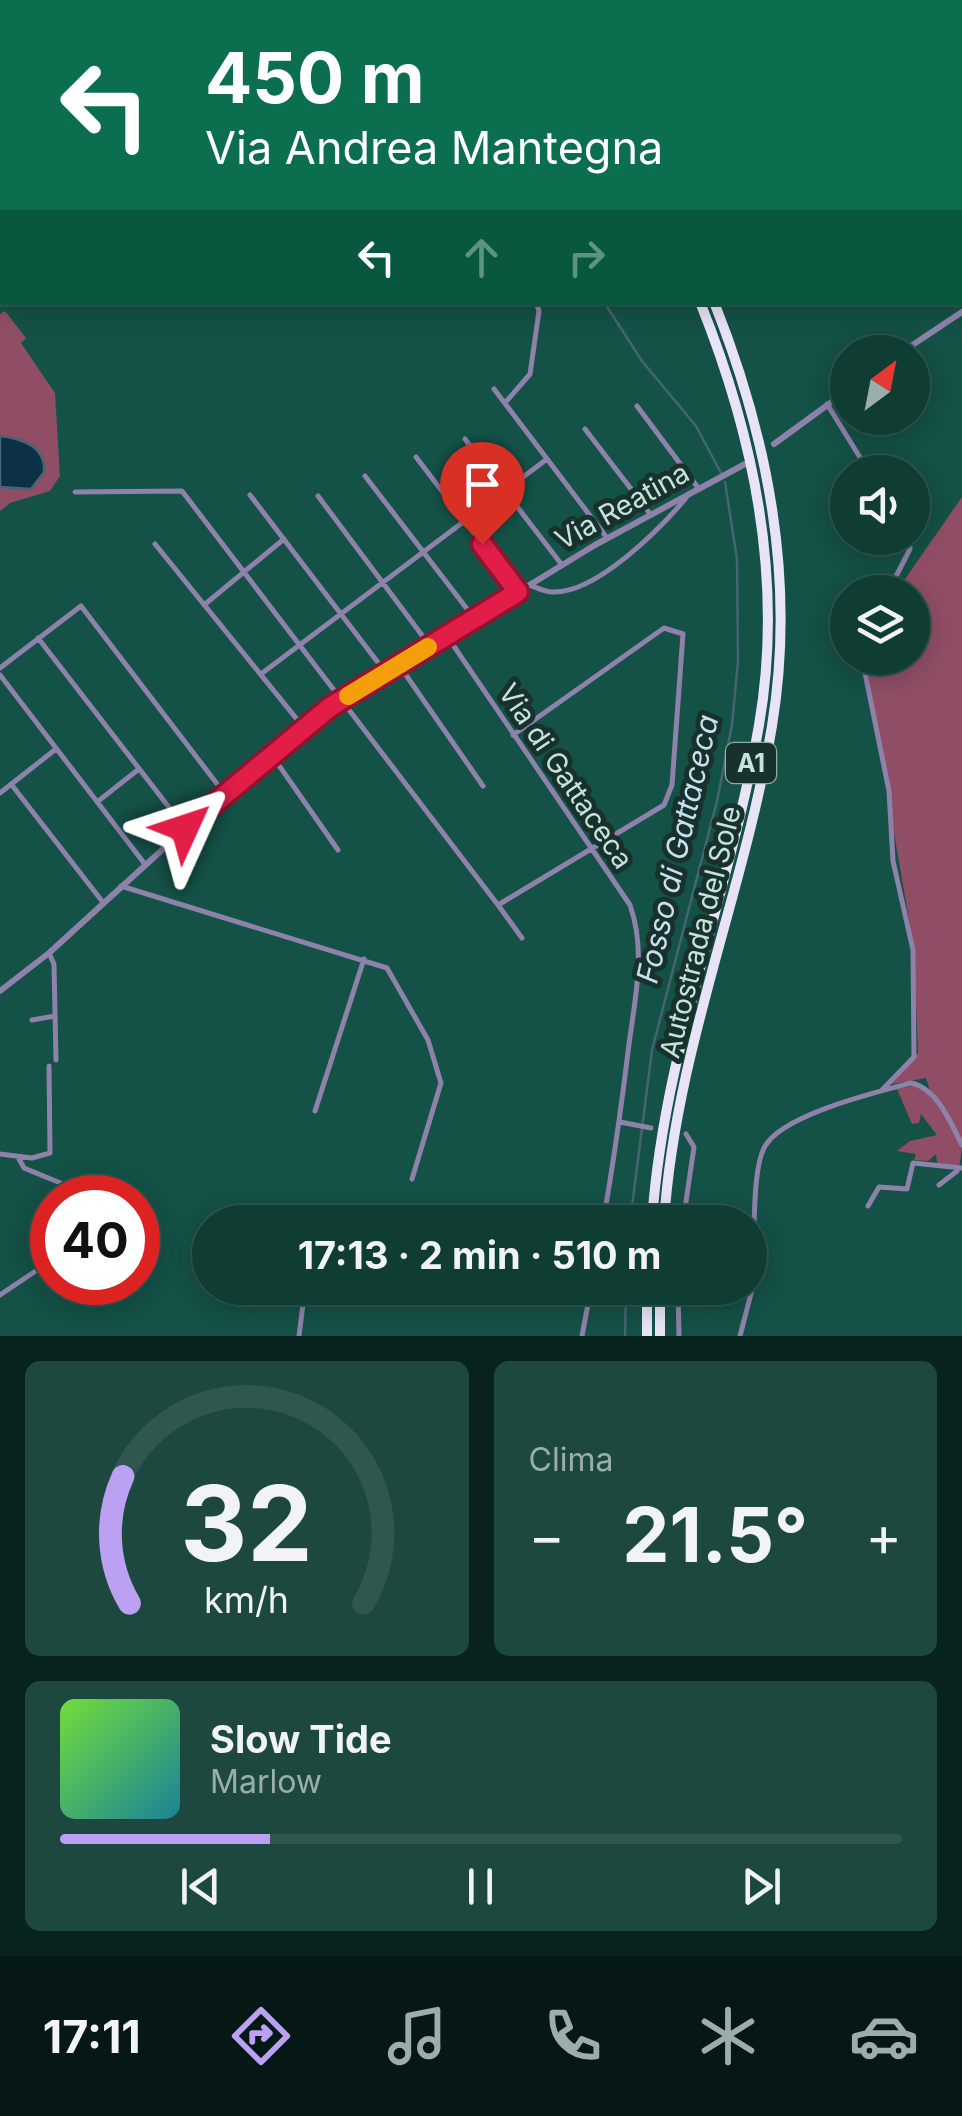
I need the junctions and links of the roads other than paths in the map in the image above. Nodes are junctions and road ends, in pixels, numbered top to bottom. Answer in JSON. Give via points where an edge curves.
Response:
{"nodes":[{"id":1,"x":537,"y":305,"type":"edge"},
{"id":2,"x":701,"y":305,"type":"edge"},
{"id":3,"x":715,"y":305,"type":"edge"},
{"id":4,"x":962,"y":312,"type":"edge"},
{"id":5,"x":928,"y":335,"type":"edge"},
{"id":6,"x":494,"y":389,"type":"dead end"},
{"id":7,"x":830,"y":402,"type":"edge"},
{"id":8,"x":505,"y":403,"type":"junction"},
{"id":9,"x":827,"y":404,"type":"junction"},
{"id":10,"x":636,"y":406,"type":"dead end"},
{"id":11,"x":585,"y":429,"type":"dead end"},
{"id":12,"x":465,"y":438,"type":"dead end"},
{"id":13,"x":774,"y":444,"type":"dead end"},
{"id":14,"x":858,"y":455,"type":"edge"},
{"id":15,"x":416,"y":457,"type":"dead end"},
{"id":16,"x":547,"y":459,"type":"junction"},
{"id":17,"x":745,"y":464,"type":"dead end"},
{"id":18,"x":364,"y":476,"type":"dead end"},
{"id":19,"x":699,"y":488,"type":"junction"},
{"id":20,"x":505,"y":490,"type":"junction"},
{"id":21,"x":74,"y":492,"type":"dead end"},
{"id":22,"x":690,"y":494,"type":"junction"},
{"id":23,"x":250,"y":495,"type":"dead end"},
{"id":24,"x":318,"y":496,"type":"dead end"},
{"id":25,"x":650,"y":515,"type":"junction"},
{"id":26,"x":465,"y":521,"type":"junction"},
{"id":27,"x":607,"y":538,"type":"junction"},
{"id":28,"x":284,"y":539,"type":"junction"},
{"id":29,"x":155,"y":544,"type":"dead end"},
{"id":30,"x":423,"y":552,"type":"junction"},
{"id":31,"x":562,"y":565,"type":"junction"},
{"id":32,"x":245,"y":572,"type":"junction"},
{"id":33,"x":383,"y":582,"type":"junction"},
{"id":34,"x":529,"y":585,"type":"junction"},
{"id":35,"x":518,"y":592,"type":"junction"},
{"id":36,"x":204,"y":605,"type":"junction"},
{"id":37,"x":341,"y":614,"type":"junction"},
{"id":38,"x":474,"y":618,"type":"junction"},
{"id":39,"x":447,"y":636,"type":"junction"},
{"id":40,"x":38,"y":638,"type":"junction"},
{"id":41,"x":301,"y":644,"type":"junction"},
{"id":42,"x":430,"y":646,"type":"junction"},
{"id":43,"x":399,"y":665,"type":"junction"},
{"id":44,"x":0,"y":672,"type":"edge"},
{"id":45,"x":386,"y":673,"type":"junction"},
{"id":46,"x":261,"y":674,"type":"junction"},
{"id":47,"x":865,"y":675,"type":"edge"},
{"id":48,"x":344,"y":699,"type":"junction"},
{"id":49,"x":304,"y":728,"type":"junction"},
{"id":50,"x":513,"y":735,"type":"junction"},
{"id":51,"x":56,"y":749,"type":"junction"},
{"id":52,"x":271,"y":754,"type":"junction"},
{"id":53,"x":139,"y":768,"type":"junction"},
{"id":54,"x":12,"y":784,"type":"junction"},
{"id":55,"x":483,"y":786,"type":"dead end"},
{"id":56,"x":224,"y":793,"type":"junction"},
{"id":57,"x":0,"y":794,"type":"edge"},
{"id":58,"x":97,"y":802,"type":"junction"},
{"id":59,"x":185,"y":828,"type":"junction"},
{"id":60,"x":338,"y":850,"type":"dead end"},
{"id":61,"x":591,"y":850,"type":"junction"},
{"id":62,"x":144,"y":863,"type":"junction"},
{"id":63,"x":119,"y":885,"type":"junction"},
{"id":64,"x":102,"y":900,"type":"junction"},
{"id":65,"x":498,"y":904,"type":"junction"},
{"id":66,"x":522,"y":938,"type":"dead end"},
{"id":67,"x":49,"y":952,"type":"junction"},
{"id":68,"x":364,"y":959,"type":"junction"},
{"id":69,"x":0,"y":989,"type":"edge"},
{"id":70,"x":55,"y":1016,"type":"junction"},
{"id":71,"x":32,"y":1020,"type":"dead end"},
{"id":72,"x":56,"y":1060,"type":"dead end"},
{"id":73,"x":49,"y":1066,"type":"dead end"},
{"id":74,"x":882,"y":1090,"type":"junction"},
{"id":75,"x":314,"y":1111,"type":"dead end"},
{"id":76,"x":620,"y":1122,"type":"junction"},
{"id":77,"x":650,"y":1128,"type":"dead end"},
{"id":78,"x":686,"y":1134,"type":"dead end"},
{"id":79,"x":962,"y":1145,"type":"edge"},
{"id":80,"x":0,"y":1154,"type":"edge"},
{"id":81,"x":18,"y":1157,"type":"junction"},
{"id":82,"x":960,"y":1170,"type":"edge"},
{"id":83,"x":41,"y":1175,"type":"edge"},
{"id":84,"x":412,"y":1179,"type":"dead end"},
{"id":85,"x":940,"y":1184,"type":"dead end"},
{"id":86,"x":606,"y":1205,"type":"edge"},
{"id":87,"x":654,"y":1205,"type":"edge"},
{"id":88,"x":667,"y":1205,"type":"edge"},
{"id":89,"x":686,"y":1205,"type":"edge"},
{"id":90,"x":868,"y":1206,"type":"dead end"},
{"id":91,"x":30,"y":1274,"type":"edge"},
{"id":92,"x":0,"y":1294,"type":"edge"},
{"id":93,"x":303,"y":1305,"type":"edge"},
{"id":94,"x":588,"y":1305,"type":"edge"},
{"id":95,"x":647,"y":1305,"type":"edge"},
{"id":96,"x":660,"y":1305,"type":"edge"},
{"id":97,"x":678,"y":1305,"type":"edge"},
{"id":98,"x":299,"y":1336,"type":"edge"},
{"id":99,"x":582,"y":1336,"type":"edge"},
{"id":100,"x":647,"y":1336,"type":"edge"},
{"id":101,"x":660,"y":1336,"type":"edge"},
{"id":102,"x":679,"y":1336,"type":"edge"},
{"id":103,"x":740,"y":1336,"type":"edge"}],
"edges":[{"from":1,"to":8,"type":"street","via":[[530,374]]},
{"from":2,"to":87,"type":"highway","name":"Autostrada del Sole","number":"A1","via":[[747,442],[767,566],[768,640],[759,724],[666,1108]]},
{"from":3,"to":88,"type":"highway","name":"Autostrada del Sole","number":"A1","via":[[756,425],[771,493],[780,642],[772,724],[695,1037]]},
{"from":4,"to":5,"type":"street"},
{"from":6,"to":8,"type":"street"},
{"from":7,"to":9,"type":"street"},
{"from":8,"to":16,"type":"street"},
{"from":9,"to":13,"type":"street"},
{"from":9,"to":14,"type":"street"},
{"from":10,"to":19,"type":"street"},
{"from":11,"to":25,"type":"street"},
{"from":12,"to":20,"type":"street"},
{"from":15,"to":26,"type":"street"},
{"from":16,"to":20,"type":"street"},
{"from":16,"to":27,"type":"street"},
{"from":17,"to":19,"type":"street","name":"Via Reatina"},
{"from":18,"to":30,"type":"street"},
{"from":19,"to":22,"type":"street","name":"Via Reatina"},
{"from":20,"to":26,"type":"street"},
{"from":20,"to":31,"type":"street"},
{"from":21,"to":32,"type":"street","via":[[182,491]]},
{"from":22,"to":25,"type":"street","name":"Via Reatina"},
{"from":22,"to":34,"type":"street","via":[[606,572],[553,592]]},
{"from":23,"to":28,"type":"street"},
{"from":24,"to":33,"type":"street"},
{"from":25,"to":27,"type":"street","name":"Via Reatina"},
{"from":26,"to":30,"type":"street"},
{"from":26,"to":35,"type":"street"},
{"from":27,"to":31,"type":"street","name":"Via Reatina"},
{"from":28,"to":32,"type":"street"},
{"from":28,"to":37,"type":"street"},
{"from":29,"to":36,"type":"street"},
{"from":30,"to":33,"type":"street"},
{"from":30,"to":38,"type":"street"},
{"from":31,"to":34,"type":"street","name":"Via Reatina"},
{"from":32,"to":36,"type":"street"},
{"from":32,"to":41,"type":"street"},
{"from":33,"to":37,"type":"street"},
{"from":33,"to":42,"type":"street"},
{"from":34,"to":35,"type":"street","name":"Via Reatina"},
{"from":35,"to":38,"type":"street","name":"Via Reatina"},
{"from":36,"to":46,"type":"street"},
{"from":37,"to":41,"type":"street"},
{"from":37,"to":45,"type":"street"},
{"from":38,"to":39,"type":"street","name":"Via Reatina"},
{"from":39,"to":42,"type":"street","name":"Via Reatina"},
{"from":39,"to":50,"type":"street","name":"Via di Gattaceca"},
{"from":40,"to":44,"type":"street"},
{"from":40,"to":53,"type":"street"},
{"from":40,"to":56,"type":"street","via":[[81,606]]},
{"from":41,"to":46,"type":"street"},
{"from":41,"to":48,"type":"street"},
{"from":42,"to":43,"type":"street","name":"Via Reatina"},
{"from":43,"to":45,"type":"street","name":"Via Reatina"},
{"from":43,"to":55,"type":"street"},
{"from":44,"to":51,"type":"street"},
{"from":45,"to":48,"type":"street","name":"Via Reatina"},
{"from":46,"to":49,"type":"street"},
{"from":47,"to":74,"type":"street","via":[[914,967],[916,1049]]},
{"from":48,"to":49,"type":"street","name":"Via Reatina"},
{"from":48,"to":65,"type":"street"},
{"from":49,"to":52,"type":"street","name":"Via Reatina"},
{"from":50,"to":61,"type":"street","name":"Via di Gattaceca"},
{"from":50,"to":61,"type":"street","via":[[664,628],[683,634],[670,794],[657,812]]},
{"from":51,"to":54,"type":"street"},
{"from":51,"to":58,"type":"street"},
{"from":52,"to":56,"type":"street","name":"Via Reatina"},
{"from":52,"to":60,"type":"street"},
{"from":53,"to":58,"type":"street"},
{"from":53,"to":59,"type":"street"},
{"from":54,"to":57,"type":"street"},
{"from":54,"to":64,"type":"street"},
{"from":56,"to":59,"type":"street","name":"Via Reatina"},
{"from":58,"to":62,"type":"street"},
{"from":59,"to":62,"type":"street","name":"Via Reatina"},
{"from":61,"to":65,"type":"street"},
{"from":61,"to":76,"type":"street","name":"Via di Gattaceca","via":[[630,905],[639,936]]},
{"from":62,"to":63,"type":"street","name":"Via Reatina"},
{"from":63,"to":64,"type":"street","name":"Via Reatina"},
{"from":63,"to":68,"type":"street"},
{"from":64,"to":67,"type":"street","name":"Via Reatina"},
{"from":65,"to":66,"type":"street"},
{"from":67,"to":69,"type":"street","name":"Via Reatina"},
{"from":67,"to":70,"type":"street"},
{"from":68,"to":75,"type":"street"},
{"from":68,"to":84,"type":"street","via":[[391,972],[428,1040],[440,1080]]},
{"from":70,"to":71,"type":"street"},
{"from":70,"to":72,"type":"street"},
{"from":73,"to":81,"type":"street","via":[[51,1150]]},
{"from":74,"to":79,"type":"street","via":[[922,1085]]},
{"from":74,"to":103,"type":"street","via":[[803,1117],[765,1145],[753,1249],[760,1260]]},
{"from":76,"to":77,"type":"street"},
{"from":76,"to":86,"type":"street","name":"Via di Gattaceca"},
{"from":78,"to":89,"type":"street","via":[[694,1147]]},
{"from":80,"to":81,"type":"street"},
{"from":81,"to":83,"type":"street"},
{"from":82,"to":85,"type":"street"},
{"from":82,"to":90,"type":"street","via":[[913,1163],[907,1189],[878,1187]]},
{"from":91,"to":92,"type":"street"},
{"from":93,"to":98,"type":"street"},
{"from":94,"to":99,"type":"street"},
{"from":95,"to":100,"type":"highway"},
{"from":96,"to":101,"type":"highway"},
{"from":97,"to":102,"type":"street"}]}
